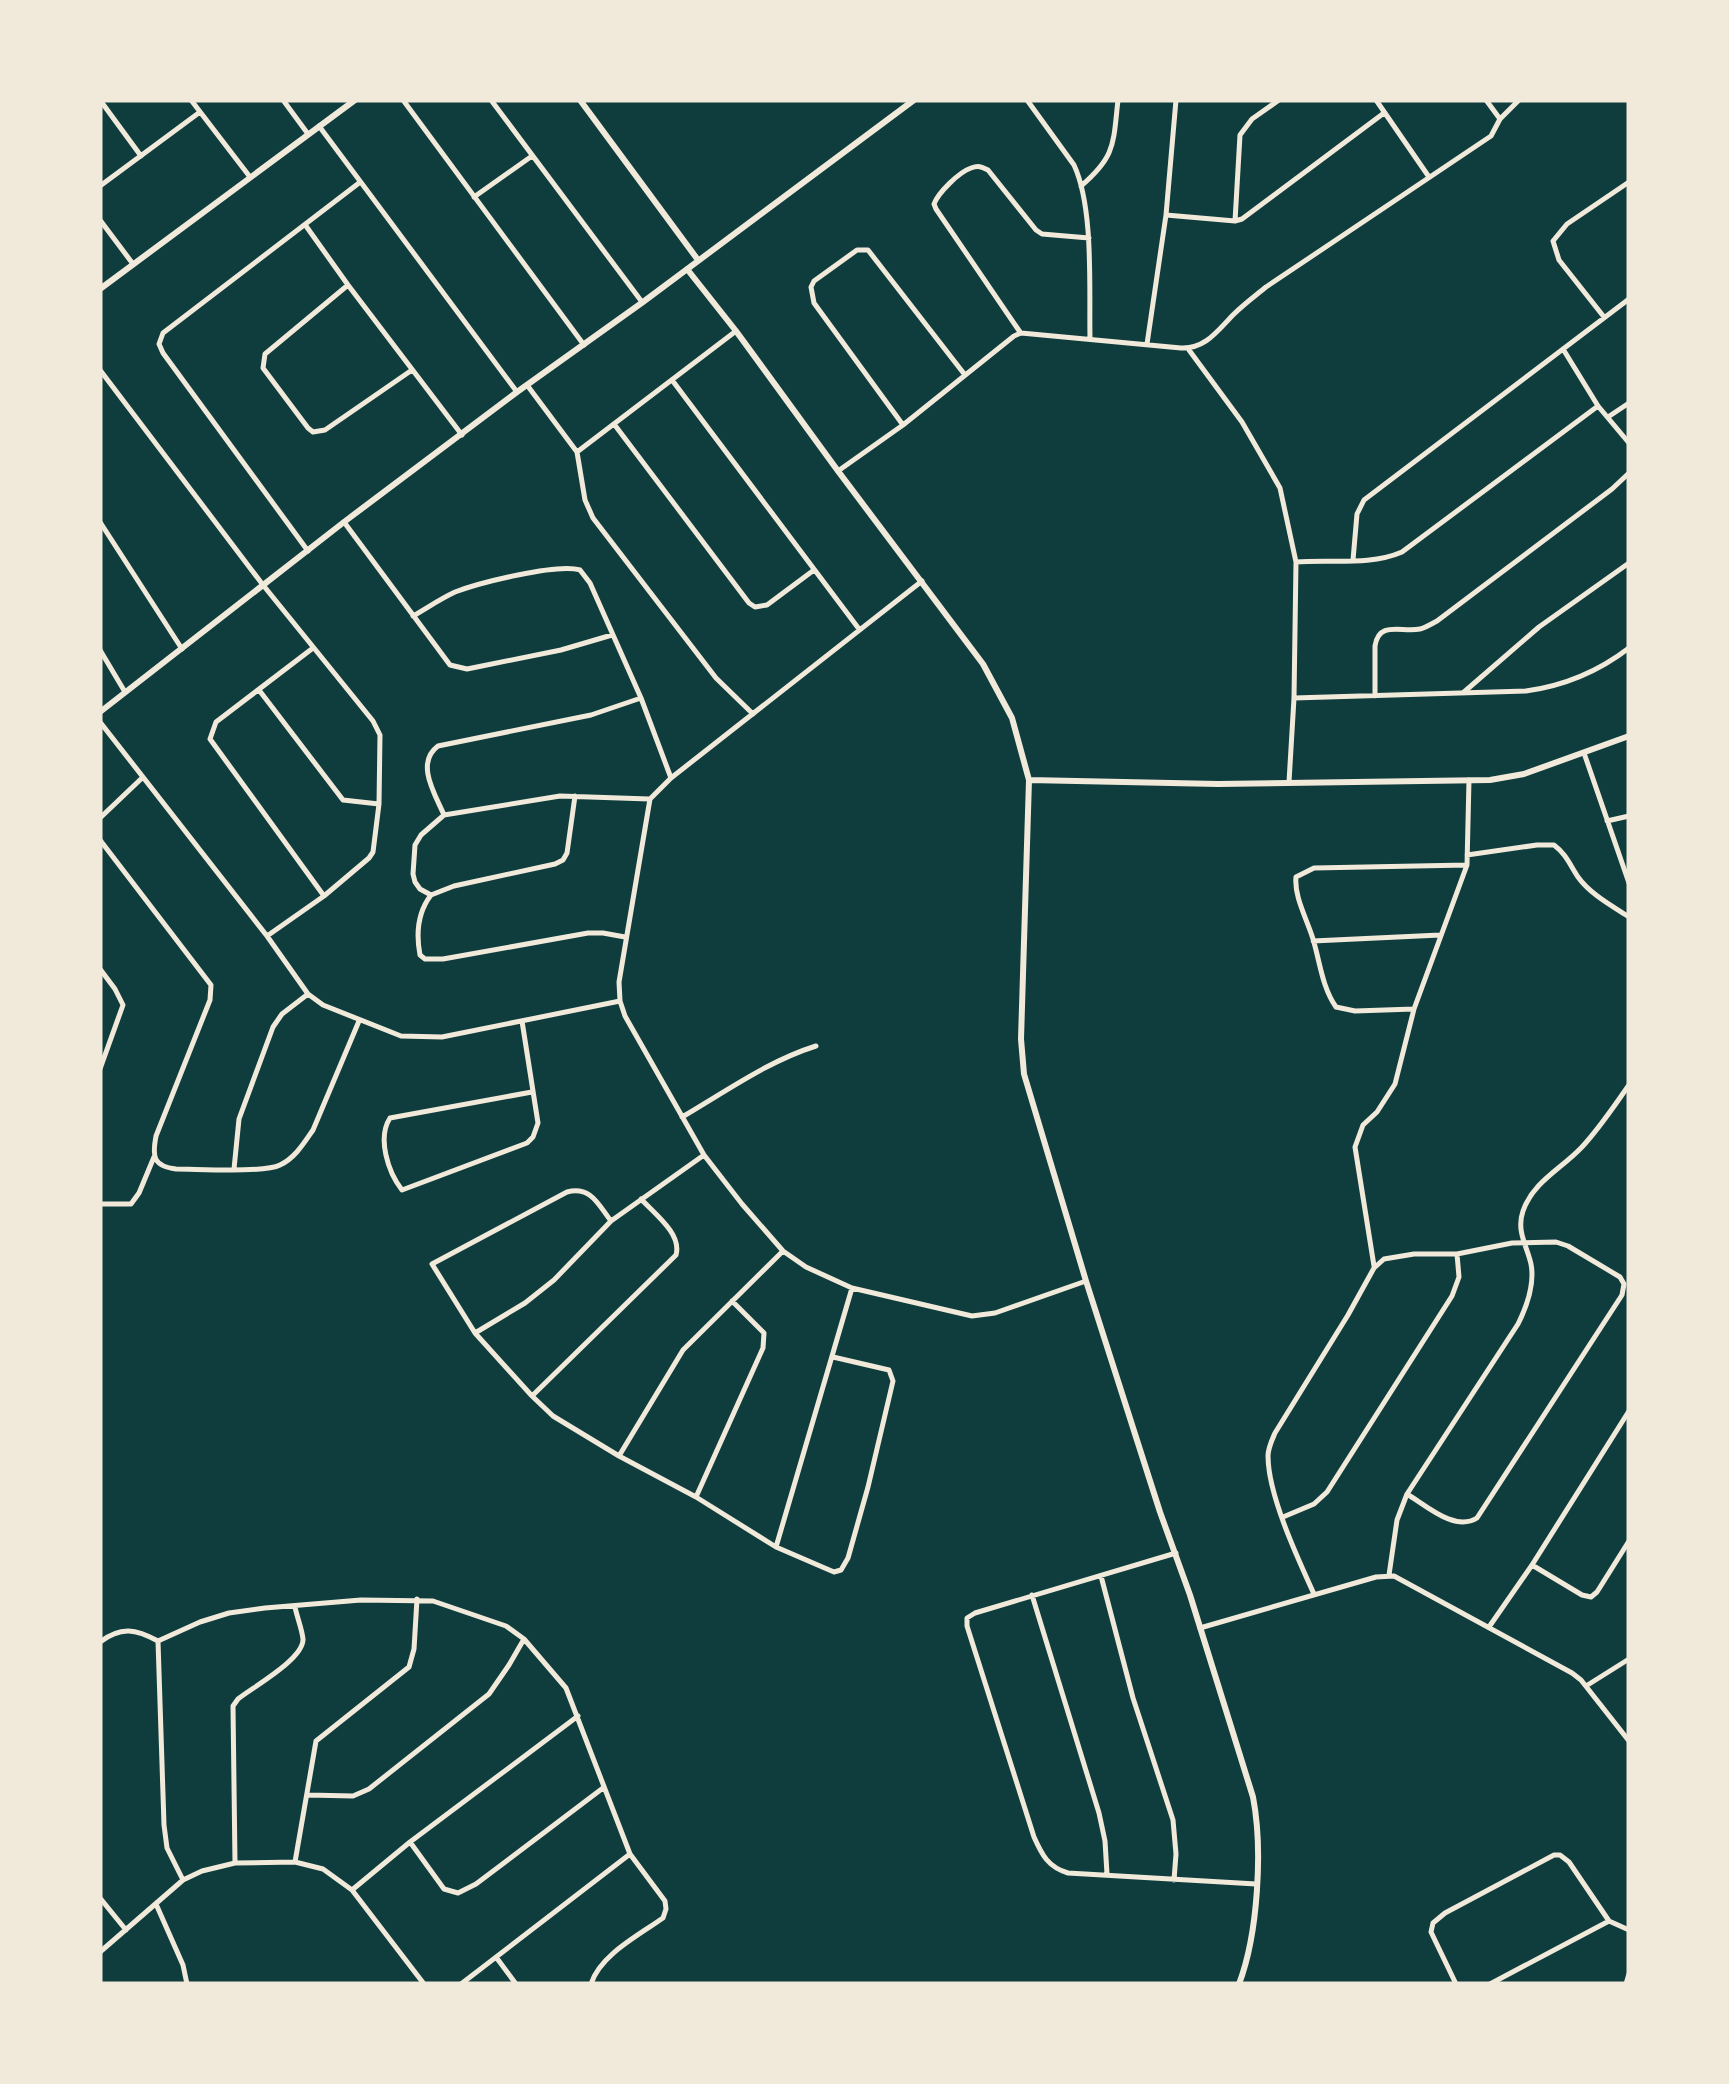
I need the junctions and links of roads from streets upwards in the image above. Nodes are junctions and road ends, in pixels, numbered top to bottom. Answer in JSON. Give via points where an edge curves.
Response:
{"nodes":[{"id":1,"x":100,"y":100,"type":"edge"},
{"id":2,"x":191,"y":100,"type":"edge"},
{"id":3,"x":283,"y":100,"type":"edge"},
{"id":4,"x":354,"y":100,"type":"edge"},
{"id":5,"x":403,"y":100,"type":"edge"},
{"id":6,"x":491,"y":100,"type":"edge"},
{"id":7,"x":580,"y":100,"type":"edge"},
{"id":8,"x":914,"y":100,"type":"edge"},
{"id":9,"x":1027,"y":100,"type":"edge"},
{"id":10,"x":1118,"y":100,"type":"edge"},
{"id":11,"x":1176,"y":100,"type":"edge"},
{"id":12,"x":1279,"y":100,"type":"edge"},
{"id":13,"x":1376,"y":100,"type":"edge"},
{"id":14,"x":1486,"y":100,"type":"edge"},
{"id":15,"x":1519,"y":100,"type":"edge"},
{"id":16,"x":200,"y":112,"type":"junction"},
{"id":17,"x":1384,"y":114,"type":"junction"},
{"id":18,"x":1500,"y":119,"type":"junction"},
{"id":19,"x":319,"y":126,"type":"junction"},
{"id":20,"x":308,"y":134,"type":"junction"},
{"id":21,"x":140,"y":156,"type":"junction"},
{"id":22,"x":532,"y":156,"type":"junction"},
{"id":23,"x":250,"y":177,"type":"junction"},
{"id":24,"x":1429,"y":178,"type":"junction"},
{"id":25,"x":1629,"y":182,"type":"edge"},
{"id":26,"x":360,"y":183,"type":"junction"},
{"id":27,"x":100,"y":186,"type":"edge"},
{"id":28,"x":1080,"y":186,"type":"junction"},
{"id":29,"x":474,"y":197,"type":"junction"},
{"id":30,"x":1166,"y":215,"type":"junction"},
{"id":31,"x":100,"y":220,"type":"edge"},
{"id":32,"x":1235,"y":221,"type":"junction"},
{"id":33,"x":306,"y":226,"type":"junction"},
{"id":34,"x":1088,"y":238,"type":"junction"},
{"id":35,"x":698,"y":260,"type":"junction"},
{"id":36,"x":133,"y":264,"type":"junction"},
{"id":37,"x":687,"y":269,"type":"junction"},
{"id":38,"x":348,"y":285,"type":"junction"},
{"id":39,"x":100,"y":289,"type":"edge"},
{"id":40,"x":1629,"y":299,"type":"edge"},
{"id":41,"x":642,"y":302,"type":"junction"},
{"id":42,"x":1604,"y":317,"type":"junction"},
{"id":43,"x":736,"y":330,"type":"junction"},
{"id":44,"x":1021,"y":333,"type":"junction"},
{"id":45,"x":1090,"y":338,"type":"junction"},
{"id":46,"x":1147,"y":344,"type":"junction"},
{"id":47,"x":584,"y":345,"type":"junction"},
{"id":48,"x":1188,"y":349,"type":"junction"},
{"id":49,"x":1563,"y":349,"type":"junction"},
{"id":50,"x":100,"y":370,"type":"edge"},
{"id":51,"x":412,"y":370,"type":"junction"},
{"id":52,"x":965,"y":375,"type":"junction"},
{"id":53,"x":672,"y":380,"type":"junction"},
{"id":54,"x":527,"y":385,"type":"junction"},
{"id":55,"x":517,"y":392,"type":"junction"},
{"id":56,"x":1629,"y":403,"type":"edge"},
{"id":57,"x":1598,"y":406,"type":"junction"},
{"id":58,"x":1608,"y":417,"type":"junction"},
{"id":59,"x":614,"y":424,"type":"junction"},
{"id":60,"x":903,"y":424,"type":"junction"},
{"id":61,"x":462,"y":435,"type":"junction"},
{"id":62,"x":1629,"y":443,"type":"edge"},
{"id":63,"x":577,"y":452,"type":"junction"},
{"id":64,"x":838,"y":471,"type":"junction"},
{"id":65,"x":1629,"y":473,"type":"edge"},
{"id":66,"x":100,"y":522,"type":"edge"},
{"id":67,"x":344,"y":522,"type":"junction"},
{"id":68,"x":308,"y":551,"type":"junction"},
{"id":69,"x":1353,"y":560,"type":"junction"},
{"id":70,"x":1296,"y":562,"type":"junction"},
{"id":71,"x":1629,"y":563,"type":"edge"},
{"id":72,"x":814,"y":570,"type":"junction"},
{"id":73,"x":922,"y":581,"type":"junction"},
{"id":74,"x":263,"y":585,"type":"junction"},
{"id":75,"x":413,"y":616,"type":"junction"},
{"id":76,"x":860,"y":630,"type":"junction"},
{"id":77,"x":612,"y":635,"type":"junction"},
{"id":78,"x":182,"y":648,"type":"junction"},
{"id":79,"x":313,"y":648,"type":"junction"},
{"id":80,"x":1629,"y":648,"type":"edge"},
{"id":81,"x":100,"y":650,"type":"edge"},
{"id":82,"x":259,"y":690,"type":"junction"},
{"id":83,"x":125,"y":692,"type":"junction"},
{"id":84,"x":1462,"y":694,"type":"junction"},
{"id":85,"x":1375,"y":696,"type":"junction"},
{"id":86,"x":640,"y":698,"type":"junction"},
{"id":87,"x":1294,"y":698,"type":"junction"},
{"id":88,"x":100,"y":712,"type":"edge"},
{"id":89,"x":753,"y":714,"type":"junction"},
{"id":90,"x":100,"y":722,"type":"edge"},
{"id":91,"x":1629,"y":736,"type":"edge"},
{"id":92,"x":1584,"y":753,"type":"junction"},
{"id":93,"x":142,"y":778,"type":"junction"},
{"id":94,"x":671,"y":778,"type":"junction"},
{"id":95,"x":1029,"y":780,"type":"junction"},
{"id":96,"x":1470,"y":780,"type":"junction"},
{"id":97,"x":1288,"y":782,"type":"junction"},
{"id":98,"x":575,"y":796,"type":"junction"},
{"id":99,"x":650,"y":799,"type":"junction"},
{"id":100,"x":379,"y":804,"type":"junction"},
{"id":101,"x":444,"y":816,"type":"junction"},
{"id":102,"x":1629,"y":816,"type":"edge"},
{"id":103,"x":100,"y":818,"type":"edge"},
{"id":104,"x":1607,"y":822,"type":"junction"},
{"id":105,"x":100,"y":840,"type":"edge"},
{"id":106,"x":1468,"y":854,"type":"junction"},
{"id":107,"x":1467,"y":865,"type":"junction"},
{"id":108,"x":1629,"y":883,"type":"edge"},
{"id":109,"x":431,"y":895,"type":"junction"},
{"id":110,"x":324,"y":896,"type":"junction"},
{"id":111,"x":1629,"y":917,"type":"edge"},
{"id":112,"x":1442,"y":934,"type":"junction"},
{"id":113,"x":267,"y":936,"type":"junction"},
{"id":114,"x":626,"y":938,"type":"junction"},
{"id":115,"x":1314,"y":941,"type":"junction"},
{"id":116,"x":100,"y":968,"type":"edge"},
{"id":117,"x":308,"y":994,"type":"junction"},
{"id":118,"x":620,"y":1001,"type":"junction"},
{"id":119,"x":1414,"y":1009,"type":"junction"},
{"id":120,"x":359,"y":1020,"type":"junction"},
{"id":121,"x":522,"y":1022,"type":"junction"},
{"id":122,"x":816,"y":1046,"type":"dead end"},
{"id":123,"x":100,"y":1069,"type":"edge"},
{"id":124,"x":1629,"y":1086,"type":"edge"},
{"id":125,"x":532,"y":1092,"type":"junction"},
{"id":126,"x":682,"y":1117,"type":"junction"},
{"id":127,"x":704,"y":1155,"type":"junction"},
{"id":128,"x":154,"y":1156,"type":"junction"},
{"id":129,"x":234,"y":1169,"type":"junction"},
{"id":130,"x":641,"y":1199,"type":"junction"},
{"id":131,"x":100,"y":1204,"type":"edge"},
{"id":132,"x":611,"y":1221,"type":"junction"},
{"id":133,"x":1523,"y":1242,"type":"junction"},
{"id":134,"x":783,"y":1251,"type":"junction"},
{"id":135,"x":1457,"y":1254,"type":"junction"},
{"id":136,"x":1374,"y":1268,"type":"junction"},
{"id":137,"x":1086,"y":1281,"type":"junction"},
{"id":138,"x":852,"y":1288,"type":"junction"},
{"id":139,"x":732,"y":1301,"type":"junction"},
{"id":140,"x":475,"y":1333,"type":"junction"},
{"id":141,"x":833,"y":1357,"type":"junction"},
{"id":142,"x":532,"y":1396,"type":"junction"},
{"id":143,"x":1629,"y":1410,"type":"edge"},
{"id":144,"x":619,"y":1456,"type":"junction"},
{"id":145,"x":1407,"y":1494,"type":"junction"},
{"id":146,"x":696,"y":1497,"type":"junction"},
{"id":147,"x":1283,"y":1517,"type":"junction"},
{"id":148,"x":1629,"y":1541,"type":"edge"},
{"id":149,"x":776,"y":1546,"type":"junction"},
{"id":150,"x":1176,"y":1553,"type":"junction"},
{"id":151,"x":1532,"y":1565,"type":"junction"},
{"id":152,"x":1390,"y":1575,"type":"junction"},
{"id":153,"x":1101,"y":1576,"type":"junction"},
{"id":154,"x":1314,"y":1594,"type":"junction"},
{"id":155,"x":1032,"y":1596,"type":"junction"},
{"id":156,"x":417,"y":1599,"type":"junction"},
{"id":157,"x":295,"y":1607,"type":"junction"},
{"id":158,"x":1489,"y":1626,"type":"junction"},
{"id":159,"x":1200,"y":1628,"type":"junction"},
{"id":160,"x":158,"y":1640,"type":"junction"},
{"id":161,"x":524,"y":1640,"type":"junction"},
{"id":162,"x":100,"y":1642,"type":"edge"},
{"id":163,"x":1629,"y":1659,"type":"edge"},
{"id":164,"x":1586,"y":1686,"type":"junction"},
{"id":165,"x":578,"y":1716,"type":"junction"},
{"id":166,"x":1629,"y":1741,"type":"edge"},
{"id":167,"x":603,"y":1788,"type":"junction"},
{"id":168,"x":308,"y":1795,"type":"junction"},
{"id":169,"x":410,"y":1842,"type":"junction"},
{"id":170,"x":630,"y":1854,"type":"junction"},
{"id":171,"x":295,"y":1862,"type":"junction"},
{"id":172,"x":235,"y":1863,"type":"junction"},
{"id":173,"x":1108,"y":1874,"type":"junction"},
{"id":174,"x":183,"y":1880,"type":"junction"},
{"id":175,"x":1174,"y":1880,"type":"junction"},
{"id":176,"x":1256,"y":1884,"type":"junction"},
{"id":177,"x":352,"y":1890,"type":"junction"},
{"id":178,"x":100,"y":1898,"type":"edge"},
{"id":179,"x":156,"y":1904,"type":"junction"},
{"id":180,"x":1609,"y":1920,"type":"junction"},
{"id":181,"x":126,"y":1930,"type":"junction"},
{"id":182,"x":1629,"y":1930,"type":"edge"},
{"id":183,"x":100,"y":1952,"type":"edge"},
{"id":184,"x":496,"y":1957,"type":"junction"},
{"id":185,"x":1629,"y":1974,"type":"edge"},
{"id":186,"x":187,"y":1984,"type":"edge"},
{"id":187,"x":424,"y":1984,"type":"edge"},
{"id":188,"x":461,"y":1984,"type":"edge"},
{"id":189,"x":516,"y":1984,"type":"edge"},
{"id":190,"x":591,"y":1984,"type":"edge"},
{"id":191,"x":1238,"y":1984,"type":"edge"},
{"id":192,"x":1456,"y":1984,"type":"edge"},
{"id":193,"x":1490,"y":1984,"type":"edge"},
{"id":194,"x":1626,"y":1984,"type":"edge"}],
"edges":[{"from":1,"to":21,"type":"street"},
{"from":2,"to":16,"type":"street"},
{"from":3,"to":20,"type":"street"},
{"from":4,"to":19,"type":"street"},
{"from":5,"to":29,"type":"street"},
{"from":6,"to":22,"type":"street"},
{"from":7,"to":35,"type":"street"},
{"from":8,"to":35,"type":"street"},
{"from":9,"to":28,"type":"street","via":[[1074,165]]},
{"from":10,"to":28,"type":"street","via":[[1108,157]]},
{"from":11,"to":30,"type":"street"},
{"from":12,"to":32,"type":"street","via":[[1240,135]]},
{"from":13,"to":17,"type":"street"},
{"from":14,"to":18,"type":"street"},
{"from":15,"to":18,"type":"street"},
{"from":16,"to":21,"type":"street"},
{"from":16,"to":23,"type":"street"},
{"from":17,"to":24,"type":"street"},
{"from":17,"to":32,"type":"street"},
{"from":18,"to":24,"type":"street","via":[[1491,136]]},
{"from":19,"to":20,"type":"street"},
{"from":19,"to":26,"type":"street"},
{"from":20,"to":23,"type":"street"},
{"from":21,"to":27,"type":"street"},
{"from":22,"to":29,"type":"street"},
{"from":22,"to":41,"type":"street"},
{"from":23,"to":36,"type":"street"},
{"from":24,"to":48,"type":"street","via":[[1266,287],[1204,344]]},
{"from":25,"to":42,"type":"street","via":[[1553,241],[1559,260]]},
{"from":26,"to":33,"type":"street"},
{"from":26,"to":55,"type":"street"},
{"from":28,"to":34,"type":"street"},
{"from":29,"to":47,"type":"street"},
{"from":30,"to":32,"type":"street"},
{"from":30,"to":46,"type":"street"},
{"from":31,"to":36,"type":"street"},
{"from":33,"to":38,"type":"street"},
{"from":33,"to":68,"type":"street","via":[[163,333],[159,344]]},
{"from":34,"to":44,"type":"street","via":[[1036,230],[982,167],[938,193],[936,210]]},
{"from":34,"to":45,"type":"street"},
{"from":35,"to":37,"type":"street"},
{"from":36,"to":39,"type":"street"},
{"from":37,"to":41,"type":"street"},
{"from":37,"to":43,"type":"street"},
{"from":38,"to":51,"type":"street"},
{"from":38,"to":51,"type":"street","via":[[263,358],[308,428],[326,430]]},
{"from":40,"to":42,"type":"street"},
{"from":41,"to":47,"type":"street"},
{"from":42,"to":49,"type":"street"},
{"from":43,"to":53,"type":"street"},
{"from":43,"to":64,"type":"street"},
{"from":44,"to":45,"type":"street"},
{"from":44,"to":52,"type":"street"},
{"from":45,"to":46,"type":"street"},
{"from":46,"to":48,"type":"street"},
{"from":47,"to":54,"type":"street"},
{"from":48,"to":70,"type":"street","via":[[1269,465]]},
{"from":49,"to":57,"type":"street"},
{"from":49,"to":69,"type":"street","via":[[1364,500]]},
{"from":50,"to":74,"type":"street"},
{"from":51,"to":61,"type":"street"},
{"from":52,"to":60,"type":"street"},
{"from":52,"to":60,"type":"street","via":[[868,250],[814,281],[814,303]]},
{"from":53,"to":59,"type":"street"},
{"from":53,"to":72,"type":"street"},
{"from":54,"to":55,"type":"street"},
{"from":54,"to":63,"type":"street"},
{"from":55,"to":61,"type":"street"},
{"from":56,"to":58,"type":"street"},
{"from":57,"to":58,"type":"street"},
{"from":57,"to":69,"type":"street","via":[[1402,552]]},
{"from":58,"to":62,"type":"street"},
{"from":59,"to":63,"type":"street"},
{"from":59,"to":72,"type":"street","via":[[749,603],[767,604]]},
{"from":60,"to":64,"type":"street"},
{"from":61,"to":67,"type":"street"},
{"from":63,"to":89,"type":"street","via":[[593,518],[716,678]]},
{"from":64,"to":73,"type":"street"},
{"from":65,"to":85,"type":"street","via":[[1437,621],[1379,634]]},
{"from":66,"to":78,"type":"street"},
{"from":67,"to":68,"type":"street"},
{"from":67,"to":75,"type":"street"},
{"from":68,"to":74,"type":"street"},
{"from":69,"to":70,"type":"street"},
{"from":70,"to":87,"type":"street"},
{"from":71,"to":84,"type":"street","via":[[1539,627]]},
{"from":72,"to":76,"type":"street"},
{"from":73,"to":76,"type":"street"},
{"from":73,"to":95,"type":"street","via":[[998,689]]},
{"from":74,"to":78,"type":"street"},
{"from":74,"to":79,"type":"street"},
{"from":75,"to":77,"type":"street","via":[[450,665],[466,669]]},
{"from":75,"to":77,"type":"street","via":[[458,591],[570,567],[586,575]]},
{"from":76,"to":89,"type":"street"},
{"from":77,"to":86,"type":"street"},
{"from":78,"to":83,"type":"street"},
{"from":79,"to":82,"type":"street"},
{"from":79,"to":100,"type":"street","via":[[378,728]]},
{"from":80,"to":84,"type":"street","via":[[1557,684]]},
{"from":81,"to":83,"type":"street"},
{"from":82,"to":100,"type":"street","via":[[343,800]]},
{"from":82,"to":110,"type":"street","via":[[216,722],[212,744]]},
{"from":83,"to":88,"type":"street"},
{"from":84,"to":85,"type":"street"},
{"from":85,"to":87,"type":"street"},
{"from":86,"to":94,"type":"street"},
{"from":86,"to":101,"type":"street","via":[[591,715],[438,746],[427,763]]},
{"from":87,"to":97,"type":"street"},
{"from":89,"to":94,"type":"street"},
{"from":90,"to":93,"type":"street"},
{"from":91,"to":92,"type":"street"},
{"from":92,"to":96,"type":"street","via":[[1507,778]]},
{"from":92,"to":104,"type":"street"},
{"from":93,"to":103,"type":"street"},
{"from":93,"to":113,"type":"street"},
{"from":94,"to":99,"type":"street"},
{"from":95,"to":97,"type":"street"},
{"from":95,"to":137,"type":"street","via":[[1024,1074]]},
{"from":96,"to":97,"type":"street"},
{"from":96,"to":106,"type":"street"},
{"from":98,"to":99,"type":"street"},
{"from":98,"to":101,"type":"street"},
{"from":98,"to":109,"type":"street","via":[[563,860]]},
{"from":99,"to":114,"type":"street"},
{"from":100,"to":110,"type":"street","via":[[373,852]]},
{"from":101,"to":109,"type":"street","via":[[415,845],[416,882]]},
{"from":102,"to":104,"type":"street"},
{"from":104,"to":108,"type":"street"},
{"from":105,"to":128,"type":"street","via":[[211,985]]},
{"from":106,"to":107,"type":"street"},
{"from":106,"to":111,"type":"street","via":[[1554,844],[1578,878]]},
{"from":107,"to":112,"type":"street"},
{"from":107,"to":115,"type":"street","via":[[1301,873],[1294,882]]},
{"from":109,"to":114,"type":"street","via":[[420,918],[418,950],[426,958],[588,933]]},
{"from":110,"to":113,"type":"street"},
{"from":112,"to":115,"type":"street"},
{"from":112,"to":119,"type":"street"},
{"from":113,"to":117,"type":"street"},
{"from":114,"to":118,"type":"street"},
{"from":115,"to":119,"type":"street","via":[[1336,1007]]},
{"from":116,"to":123,"type":"street","via":[[123,1004]]},
{"from":117,"to":120,"type":"street"},
{"from":117,"to":129,"type":"street","via":[[274,1027],[239,1119]]},
{"from":118,"to":121,"type":"street"},
{"from":118,"to":126,"type":"street"},
{"from":119,"to":136,"type":"street","via":[[1395,1084],[1363,1125],[1355,1147]]},
{"from":120,"to":121,"type":"street","via":[[423,1038]]},
{"from":120,"to":129,"type":"street","via":[[304,1144],[275,1168]]},
{"from":121,"to":125,"type":"street"},
{"from":122,"to":126,"type":"street"},
{"from":124,"to":133,"type":"street","via":[[1592,1136],[1531,1196],[1520,1222]]},
{"from":125,"to":125,"type":"street","via":[[390,1118],[384,1130],[394,1180],[402,1190],[527,1142],[538,1122]]},
{"from":126,"to":127,"type":"street"},
{"from":127,"to":130,"type":"street"},
{"from":127,"to":134,"type":"street"},
{"from":128,"to":129,"type":"street","via":[[165,1168]]},
{"from":128,"to":131,"type":"street","via":[[130,1204]]},
{"from":130,"to":132,"type":"street"},
{"from":130,"to":142,"type":"street","via":[[674,1235],[676,1255]]},
{"from":132,"to":140,"type":"street","via":[[554,1280]]},
{"from":132,"to":140,"type":"street","via":[[593,1196],[567,1192],[432,1264]]},
{"from":133,"to":135,"type":"street"},
{"from":133,"to":145,"type":"street","via":[[1532,1274],[1523,1314]]},
{"from":133,"to":145,"type":"street","via":[[1568,1246],[1620,1277],[1622,1295],[1477,1518],[1459,1524]]},
{"from":134,"to":138,"type":"street"},
{"from":134,"to":139,"type":"street"},
{"from":135,"to":136,"type":"street","via":[[1398,1255]]},
{"from":135,"to":147,"type":"street","via":[[1452,1296],[1326,1492]]},
{"from":136,"to":147,"type":"street","via":[[1270,1444]]},
{"from":137,"to":138,"type":"street","via":[[982,1316]]},
{"from":137,"to":150,"type":"street"},
{"from":138,"to":141,"type":"street"},
{"from":139,"to":144,"type":"street","via":[[683,1350]]},
{"from":139,"to":146,"type":"street","via":[[764,1333],[763,1348]]},
{"from":140,"to":142,"type":"street"},
{"from":141,"to":149,"type":"street"},
{"from":141,"to":149,"type":"street","via":[[880,1366],[893,1381],[848,1558],[834,1572]]},
{"from":142,"to":144,"type":"street"},
{"from":143,"to":151,"type":"street"},
{"from":144,"to":146,"type":"street"},
{"from":145,"to":152,"type":"street"},
{"from":146,"to":149,"type":"street"},
{"from":147,"to":154,"type":"street"},
{"from":148,"to":151,"type":"street","via":[[1590,1596]]},
{"from":150,"to":153,"type":"street"},
{"from":150,"to":159,"type":"street"},
{"from":151,"to":158,"type":"street"},
{"from":152,"to":154,"type":"street"},
{"from":152,"to":158,"type":"street"},
{"from":153,"to":155,"type":"street"},
{"from":153,"to":175,"type":"street","via":[[1173,1820]]},
{"from":154,"to":159,"type":"street"},
{"from":155,"to":173,"type":"street","via":[[1099,1812]]},
{"from":155,"to":173,"type":"street","via":[[974,1613],[967,1626],[1040,1852],[1056,1870]]},
{"from":156,"to":157,"type":"street"},
{"from":156,"to":161,"type":"street","via":[[506,1626]]},
{"from":156,"to":168,"type":"street","via":[[409,1668],[316,1741]]},
{"from":157,"to":160,"type":"street","via":[[230,1614]]},
{"from":157,"to":172,"type":"street","via":[[303,1640],[298,1654],[233,1706]]},
{"from":158,"to":164,"type":"street"},
{"from":159,"to":176,"type":"street","via":[[1253,1796]]},
{"from":160,"to":162,"type":"street","via":[[126,1629]]},
{"from":160,"to":174,"type":"street","via":[[164,1825]]},
{"from":161,"to":165,"type":"street","via":[[566,1688]]},
{"from":161,"to":168,"type":"street","via":[[488,1694],[368,1788],[353,1796]]},
{"from":163,"to":164,"type":"street"},
{"from":164,"to":166,"type":"street"},
{"from":165,"to":167,"type":"street"},
{"from":165,"to":169,"type":"street"},
{"from":167,"to":169,"type":"street","via":[[458,1893],[444,1889]]},
{"from":167,"to":170,"type":"street"},
{"from":168,"to":171,"type":"street"},
{"from":169,"to":177,"type":"street"},
{"from":170,"to":184,"type":"street"},
{"from":170,"to":190,"type":"street","via":[[666,1901],[665,1914],[603,1962]]},
{"from":171,"to":172,"type":"street"},
{"from":171,"to":177,"type":"street","via":[[323,1869]]},
{"from":172,"to":174,"type":"street"},
{"from":173,"to":175,"type":"street"},
{"from":174,"to":179,"type":"street"},
{"from":175,"to":176,"type":"street"},
{"from":176,"to":191,"type":"street","via":[[1252,1936]]},
{"from":177,"to":187,"type":"street"},
{"from":178,"to":181,"type":"street"},
{"from":179,"to":181,"type":"street"},
{"from":179,"to":186,"type":"street"},
{"from":180,"to":182,"type":"street"},
{"from":180,"to":192,"type":"street","via":[[1569,1862],[1551,1856],[1433,1923],[1431,1932]]},
{"from":180,"to":193,"type":"street"},
{"from":181,"to":183,"type":"street"},
{"from":184,"to":188,"type":"street"},
{"from":184,"to":189,"type":"street"},
{"from":185,"to":194,"type":"street"}]}
